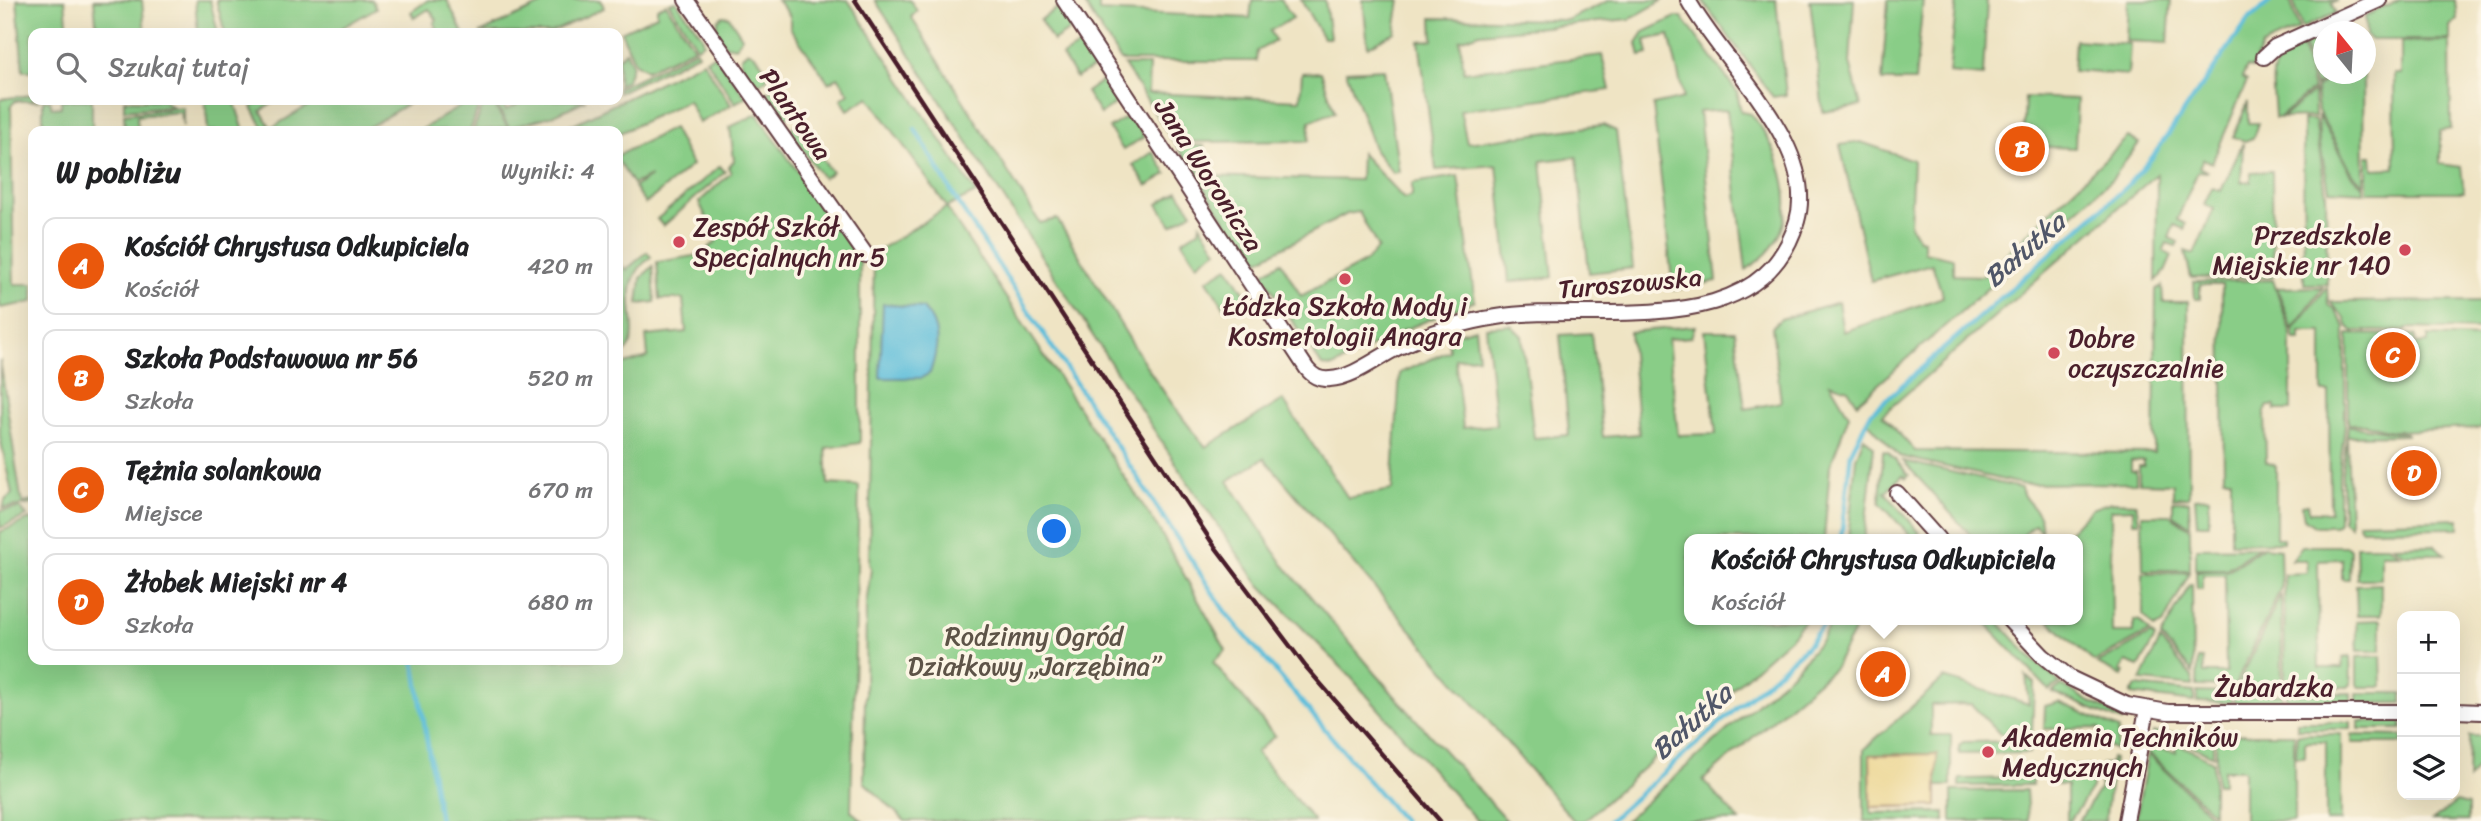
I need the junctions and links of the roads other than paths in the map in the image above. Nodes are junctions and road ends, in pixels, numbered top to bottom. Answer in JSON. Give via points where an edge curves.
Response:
{"nodes":[{"id":1,"x":686,"y":0,"type":"edge"},
{"id":2,"x":1064,"y":0,"type":"edge"},
{"id":3,"x":1688,"y":0,"type":"edge"},
{"id":4,"x":2379,"y":0,"type":"edge"},
{"id":5,"x":2264,"y":57,"type":"dead end"},
{"id":6,"x":866,"y":255,"type":"dead end"},
{"id":7,"x":1314,"y":377,"type":"joint"},
{"id":8,"x":1897,"y":493,"type":"dead end"},
{"id":9,"x":1934,"y":534,"type":"edge"},
{"id":10,"x":2014,"y":625,"type":"edge"},
{"id":11,"x":2147,"y":709,"type":"junction"},
{"id":12,"x":2460,"y":711,"type":"edge"},
{"id":13,"x":2397,"y":712,"type":"edge"},
{"id":14,"x":2481,"y":712,"type":"edge"},
{"id":15,"x":2126,"y":821,"type":"edge"}],
"edges":[{"from":1,"to":6,"type":"street","name":"Plantowa"},
{"from":2,"to":7,"type":"street","name":"Jana Woronicza"},
{"from":3,"to":7,"type":"street","name":"Turoszowska","via":[[1780,132],[1798,173],[1800,206],[1790,242],[1757,283],[1729,297],[1671,310],[1507,315],[1472,321],[1403,345],[1343,376]]},
{"from":4,"to":5,"type":"street","via":[[2275,47]]},
{"from":8,"to":9,"type":"street"},
{"from":10,"to":11,"type":"street","name":"Żubardzka","via":[[2079,684]]},
{"from":11,"to":13,"type":"street","name":"Żubardzka"},
{"from":11,"to":15,"type":"street"},
{"from":12,"to":14,"type":"street"}]}
